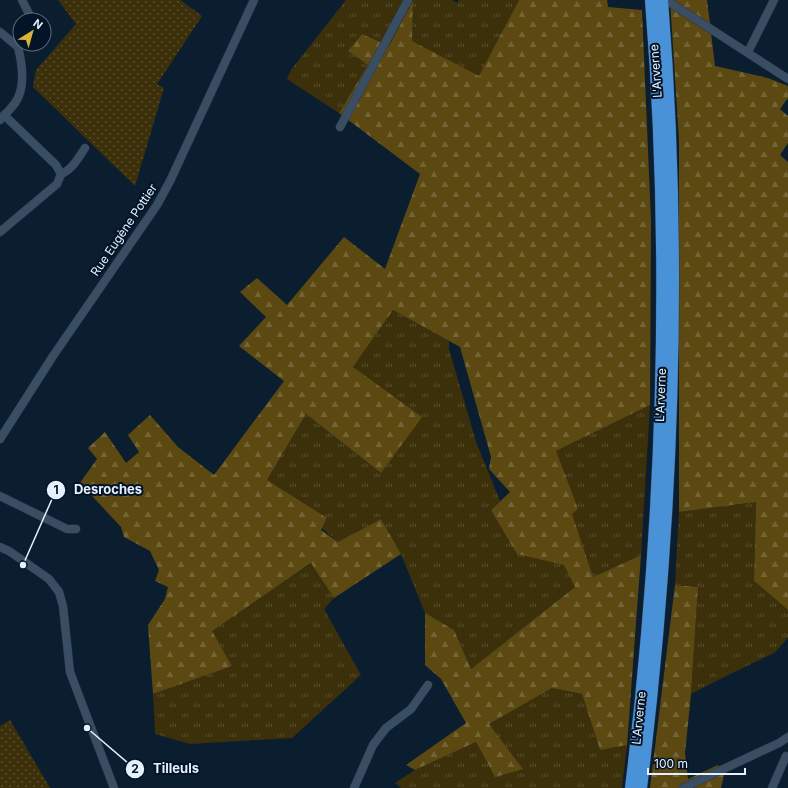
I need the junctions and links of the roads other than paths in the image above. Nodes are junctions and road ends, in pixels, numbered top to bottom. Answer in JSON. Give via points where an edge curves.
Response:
{"nodes":[{"id":1,"x":22,"y":0,"type":"edge"},
{"id":2,"x":254,"y":0,"type":"edge"},
{"id":3,"x":408,"y":0,"type":"edge"},
{"id":4,"x":651,"y":0,"type":"edge"},
{"id":5,"x":662,"y":0,"type":"edge"},
{"id":6,"x":666,"y":0,"type":"edge"},
{"id":7,"x":774,"y":0,"type":"edge"},
{"id":8,"x":28,"y":12,"type":"edge"},
{"id":9,"x":0,"y":32,"type":"edge"},
{"id":10,"x":12,"y":40,"type":"edge"},
{"id":11,"x":20,"y":52,"type":"edge"},
{"id":12,"x":748,"y":52,"type":"junction"},
{"id":13,"x":788,"y":78,"type":"edge"},
{"id":14,"x":2,"y":117,"type":"edge"},
{"id":15,"x":340,"y":127,"type":"dead end"},
{"id":16,"x":85,"y":148,"type":"dead end"},
{"id":17,"x":61,"y":174,"type":"junction"},
{"id":18,"x":0,"y":232,"type":"edge"},
{"id":19,"x":0,"y":439,"type":"edge"},
{"id":20,"x":0,"y":496,"type":"edge"},
{"id":21,"x":76,"y":529,"type":"dead end"},
{"id":22,"x":0,"y":547,"type":"edge"},
{"id":23,"x":428,"y":685,"type":"dead end"},
{"id":24,"x":788,"y":737,"type":"edge"},
{"id":25,"x":778,"y":743,"type":"junction"},
{"id":26,"x":787,"y":756,"type":"edge"},
{"id":27,"x":114,"y":788,"type":"edge"},
{"id":28,"x":354,"y":788,"type":"edge"},
{"id":29,"x":631,"y":788,"type":"edge"},
{"id":30,"x":641,"y":788,"type":"edge"},
{"id":31,"x":683,"y":788,"type":"edge"},
{"id":32,"x":772,"y":788,"type":"edge"}],
"edges":[{"from":1,"to":8,"type":"street"},
{"from":2,"to":19,"type":"street","name":"Rue Eugène Pottier","via":[[157,205],[53,356]]},
{"from":3,"to":15,"type":"street"},
{"from":4,"to":29,"type":"highway","name":"L'Arverne","via":[[660,159],[662,379],[653,572]]},
{"from":5,"to":30,"type":"highway","name":"L'Arverne","via":[[672,222],[672,378],[663,566]]},
{"from":6,"to":12,"type":"street"},
{"from":7,"to":12,"type":"street"},
{"from":9,"to":10,"type":"street"},
{"from":11,"to":14,"type":"street","via":[[22,84],[16,102]]},
{"from":12,"to":13,"type":"street"},
{"from":14,"to":17,"type":"street","via":[[56,165]]},
{"from":16,"to":17,"type":"street","via":[[66,172]]},
{"from":17,"to":18,"type":"street","via":[[57,184]]},
{"from":20,"to":21,"type":"street","via":[[67,529]]},
{"from":22,"to":27,"type":"street","via":[[49,579],[59,592],[63,606],[70,672]]},
{"from":23,"to":28,"type":"street","via":[[411,709],[386,728],[373,745]]},
{"from":24,"to":25,"type":"street"},
{"from":25,"to":26,"type":"street"},
{"from":25,"to":31,"type":"street"},
{"from":26,"to":32,"type":"street"}]}
